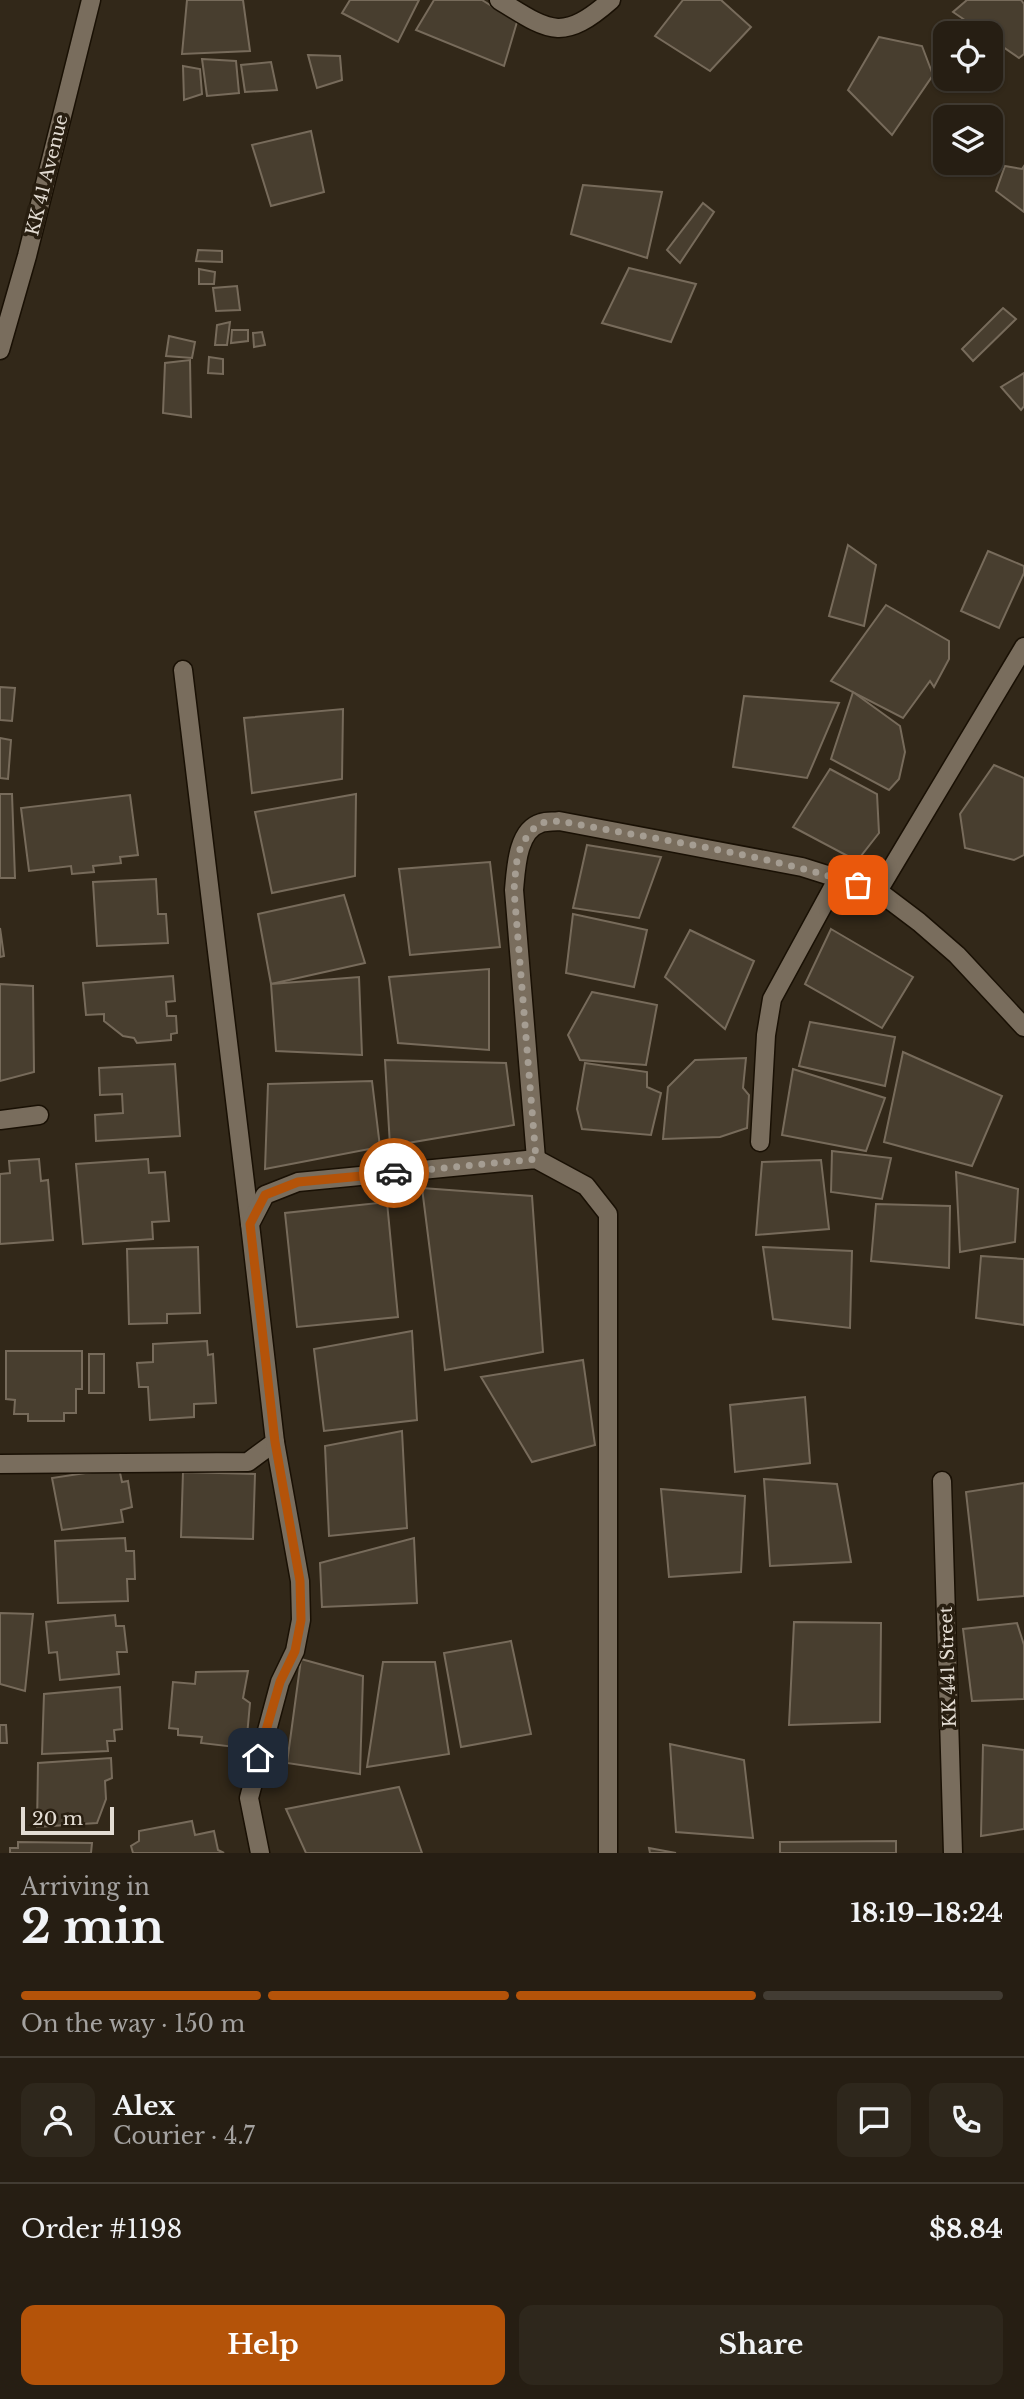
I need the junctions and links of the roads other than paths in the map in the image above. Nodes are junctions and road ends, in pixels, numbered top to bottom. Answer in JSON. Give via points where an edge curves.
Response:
{"nodes":[{"id":1,"x":91,"y":0,"type":"edge"},
{"id":2,"x":499,"y":0,"type":"edge"},
{"id":3,"x":611,"y":0,"type":"edge"},
{"id":4,"x":0,"y":350,"type":"edge"},
{"id":5,"x":1024,"y":647,"type":"edge"},
{"id":6,"x":183,"y":670,"type":"dead end"},
{"id":7,"x":838,"y":878,"type":"junction"},
{"id":8,"x":878,"y":891,"type":"junction"},
{"id":9,"x":1024,"y":1027,"type":"edge"},
{"id":10,"x":39,"y":1115,"type":"dead end"},
{"id":11,"x":0,"y":1120,"type":"edge"},
{"id":12,"x":760,"y":1142,"type":"dead end"},
{"id":13,"x":536,"y":1159,"type":"junction"},
{"id":14,"x":250,"y":1224,"type":"junction"},
{"id":15,"x":275,"y":1442,"type":"junction"},
{"id":16,"x":0,"y":1464,"type":"edge"},
{"id":17,"x":942,"y":1481,"type":"dead end"},
{"id":18,"x":260,"y":1853,"type":"edge"},
{"id":19,"x":607,"y":1853,"type":"edge"},
{"id":20,"x":953,"y":1853,"type":"edge"}],
"edges":[{"from":1,"to":4,"type":"street","name":"KK 41 Avenue"},
{"from":2,"to":3,"type":"street","via":[[538,24],[568,29]]},
{"from":5,"to":8,"type":"street"},
{"from":6,"to":14,"type":"street"},
{"from":7,"to":8,"type":"street"},
{"from":7,"to":12,"type":"street","via":[[772,999]]},
{"from":7,"to":13,"type":"street","via":[[788,864],[559,821],[539,823],[528,833],[518,850],[514,890]]},
{"from":8,"to":9,"type":"street","via":[[957,955]]},
{"from":10,"to":11,"type":"street"},
{"from":13,"to":14,"type":"street","via":[[298,1182],[265,1195]]},
{"from":13,"to":19,"type":"street","via":[[586,1186],[608,1214]]},
{"from":14,"to":15,"type":"street"},
{"from":15,"to":16,"type":"street","via":[[248,1462]]},
{"from":15,"to":18,"type":"street","via":[[300,1581],[301,1620],[249,1798]]},
{"from":17,"to":20,"type":"street","name":"KK 441 Street"}]}
